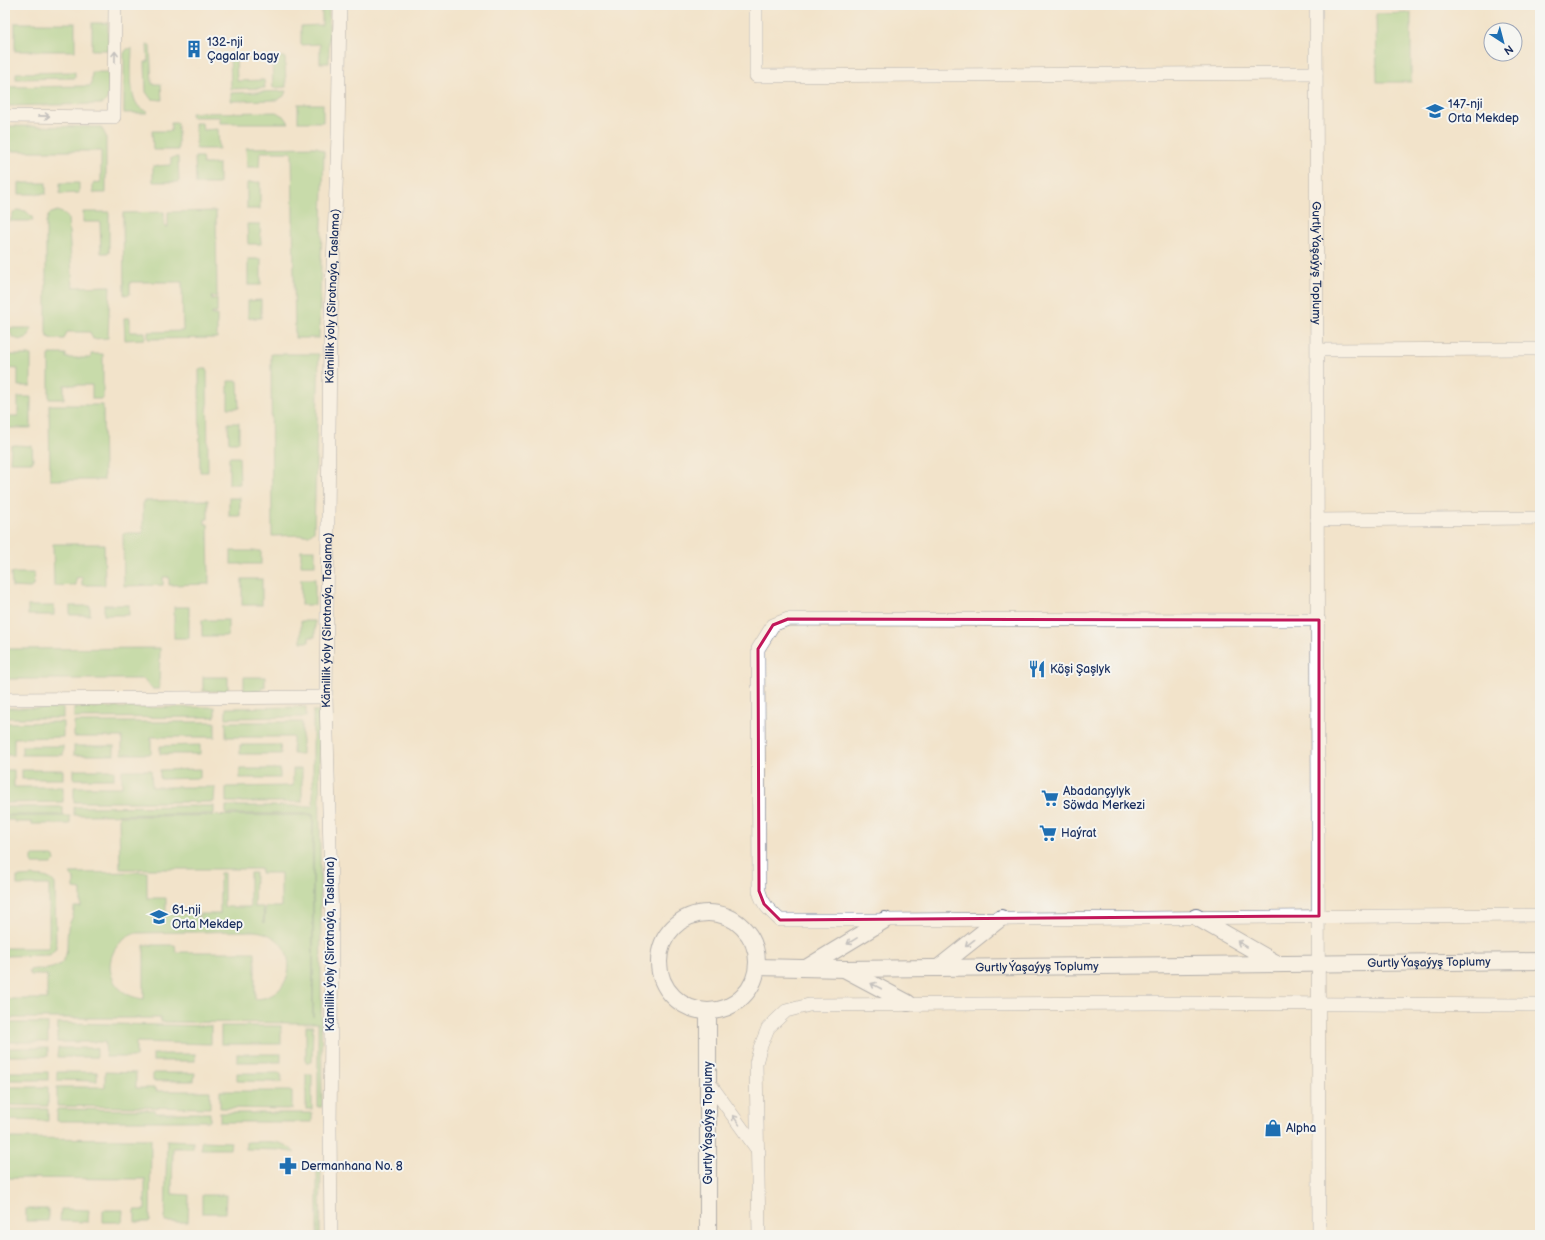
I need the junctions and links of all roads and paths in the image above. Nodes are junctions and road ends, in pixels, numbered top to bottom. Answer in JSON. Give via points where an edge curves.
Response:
{"nodes":[{"id":1,"x":115,"y":5,"type":"edge"},
{"id":2,"x":340,"y":5,"type":"edge"},
{"id":3,"x":756,"y":5,"type":"edge"},
{"id":4,"x":1316,"y":5,"type":"edge"},
{"id":5,"x":1316,"y":73,"type":"junction"},
{"id":6,"x":5,"y":116,"type":"edge"},
{"id":7,"x":1540,"y":349,"type":"edge"},
{"id":8,"x":1318,"y":350,"type":"junction"},
{"id":9,"x":1540,"y":518,"type":"edge"},
{"id":10,"x":1317,"y":520,"type":"junction"},
{"id":11,"x":1318,"y":620,"type":"junction"},
{"id":12,"x":326,"y":697,"type":"junction"},
{"id":13,"x":5,"y":699,"type":"edge"},
{"id":14,"x":1540,"y":915,"type":"edge"},
{"id":15,"x":1319,"y":916,"type":"junction"},
{"id":16,"x":1196,"y":917,"type":"junction"},
{"id":17,"x":1001,"y":918,"type":"junction"},
{"id":18,"x":885,"y":920,"type":"junction"},
{"id":19,"x":1540,"y":961,"type":"edge"},
{"id":20,"x":1276,"y":963,"type":"junction"},
{"id":21,"x":1318,"y":963,"type":"junction"},
{"id":22,"x":757,"y":967,"type":"junction"},
{"id":23,"x":938,"y":968,"type":"junction"},
{"id":24,"x":806,"y":969,"type":"junction"},
{"id":25,"x":845,"y":969,"type":"junction"},
{"id":26,"x":908,"y":1003,"type":"junction"},
{"id":27,"x":1319,"y":1004,"type":"junction"},
{"id":28,"x":1540,"y":1005,"type":"edge"},
{"id":29,"x":708,"y":1011,"type":"junction"},
{"id":30,"x":708,"y":1080,"type":"junction"},
{"id":31,"x":759,"y":1152,"type":"junction"},
{"id":32,"x":331,"y":1235,"type":"edge"},
{"id":33,"x":708,"y":1235,"type":"edge"},
{"id":34,"x":759,"y":1235,"type":"edge"},
{"id":35,"x":1319,"y":1235,"type":"edge"}],
"edges":[{"from":6,"to":1,"type":"street","one_way":true,"via":[[114,117]]},
{"from":2,"to":12,"type":"street","name":"Kämillik ýoly (Sirotnaýa, Taslama)","via":[[330,344]]},
{"from":3,"to":5,"type":"street","via":[[756,76]]},
{"from":4,"to":5,"type":"street","name":"Gurtly Ýaşaýyş Toplumy"},
{"from":5,"to":8,"type":"street","name":"Gurtly Ýaşaýyş Toplumy"},
{"from":7,"to":8,"type":"street"},
{"from":8,"to":10,"type":"street","name":"Gurtly Ýaşaýyş Toplumy"},
{"from":9,"to":10,"type":"street"},
{"from":10,"to":11,"type":"street","name":"Gurtly Ýaşaýyş Toplumy"},
{"from":11,"to":15,"type":"street","name":"Gurtly Ýaşaýyş Toplumy"},
{"from":11,"to":18,"type":"street","via":[[788,619],[774,625],[758,649],[761,898],[770,912],[780,920]]},
{"from":12,"to":13,"type":"street"},
{"from":12,"to":32,"type":"street","name":"Kämillik ýoly (Sirotnaýa, Taslama)","via":[[332,925]]},
{"from":14,"to":15,"type":"street"},
{"from":15,"to":16,"type":"street"},
{"from":15,"to":21,"type":"street","name":"Gurtly Ýaşaýyş Toplumy"},
{"from":16,"to":17,"type":"street"},
{"from":20,"to":16,"type":"street","one_way":true},
{"from":17,"to":18,"type":"street"},
{"from":17,"to":23,"type":"street","one_way":true},
{"from":18,"to":24,"type":"street","one_way":true},
{"from":19,"to":21,"type":"street","name":"Gurtly Ýaşaýyş Toplumy"},
{"from":20,"to":21,"type":"street","name":"Gurtly Ýaşaýyş Toplumy"},
{"from":20,"to":23,"type":"street","name":"Gurtly Ýaşaýyş Toplumy"},
{"from":21,"to":27,"type":"street"},
{"from":22,"to":24,"type":"street","name":"Gurtly Ýaşaýyş Toplumy"},
{"from":22,"to":29,"type":"street","via":[[753,983],[743,997],[730,1007]]},
{"from":22,"to":29,"type":"street","via":[[756,952],[751,938],[742,926],[730,918],[715,914],[698,914],[683,920],[670,931],[660,951],[658,962],[661,978],[669,993],[682,1004],[697,1011]]},
{"from":23,"to":25,"type":"street","name":"Gurtly Ýaşaýyş Toplumy"},
{"from":24,"to":25,"type":"street","name":"Gurtly Ýaşaýyş Toplumy"},
{"from":26,"to":25,"type":"street","one_way":true},
{"from":26,"to":27,"type":"street"},
{"from":26,"to":31,"type":"street","via":[[809,1005],[786,1011],[768,1028],[756,1064]]},
{"from":27,"to":28,"type":"street"},
{"from":27,"to":35,"type":"street"},
{"from":29,"to":30,"type":"street","name":"Gurtly Ýaşaýyş Toplumy"},
{"from":31,"to":30,"type":"street","one_way":true},
{"from":30,"to":33,"type":"street","name":"Gurtly Ýaşaýyş Toplumy"},
{"from":31,"to":34,"type":"street"}]}
